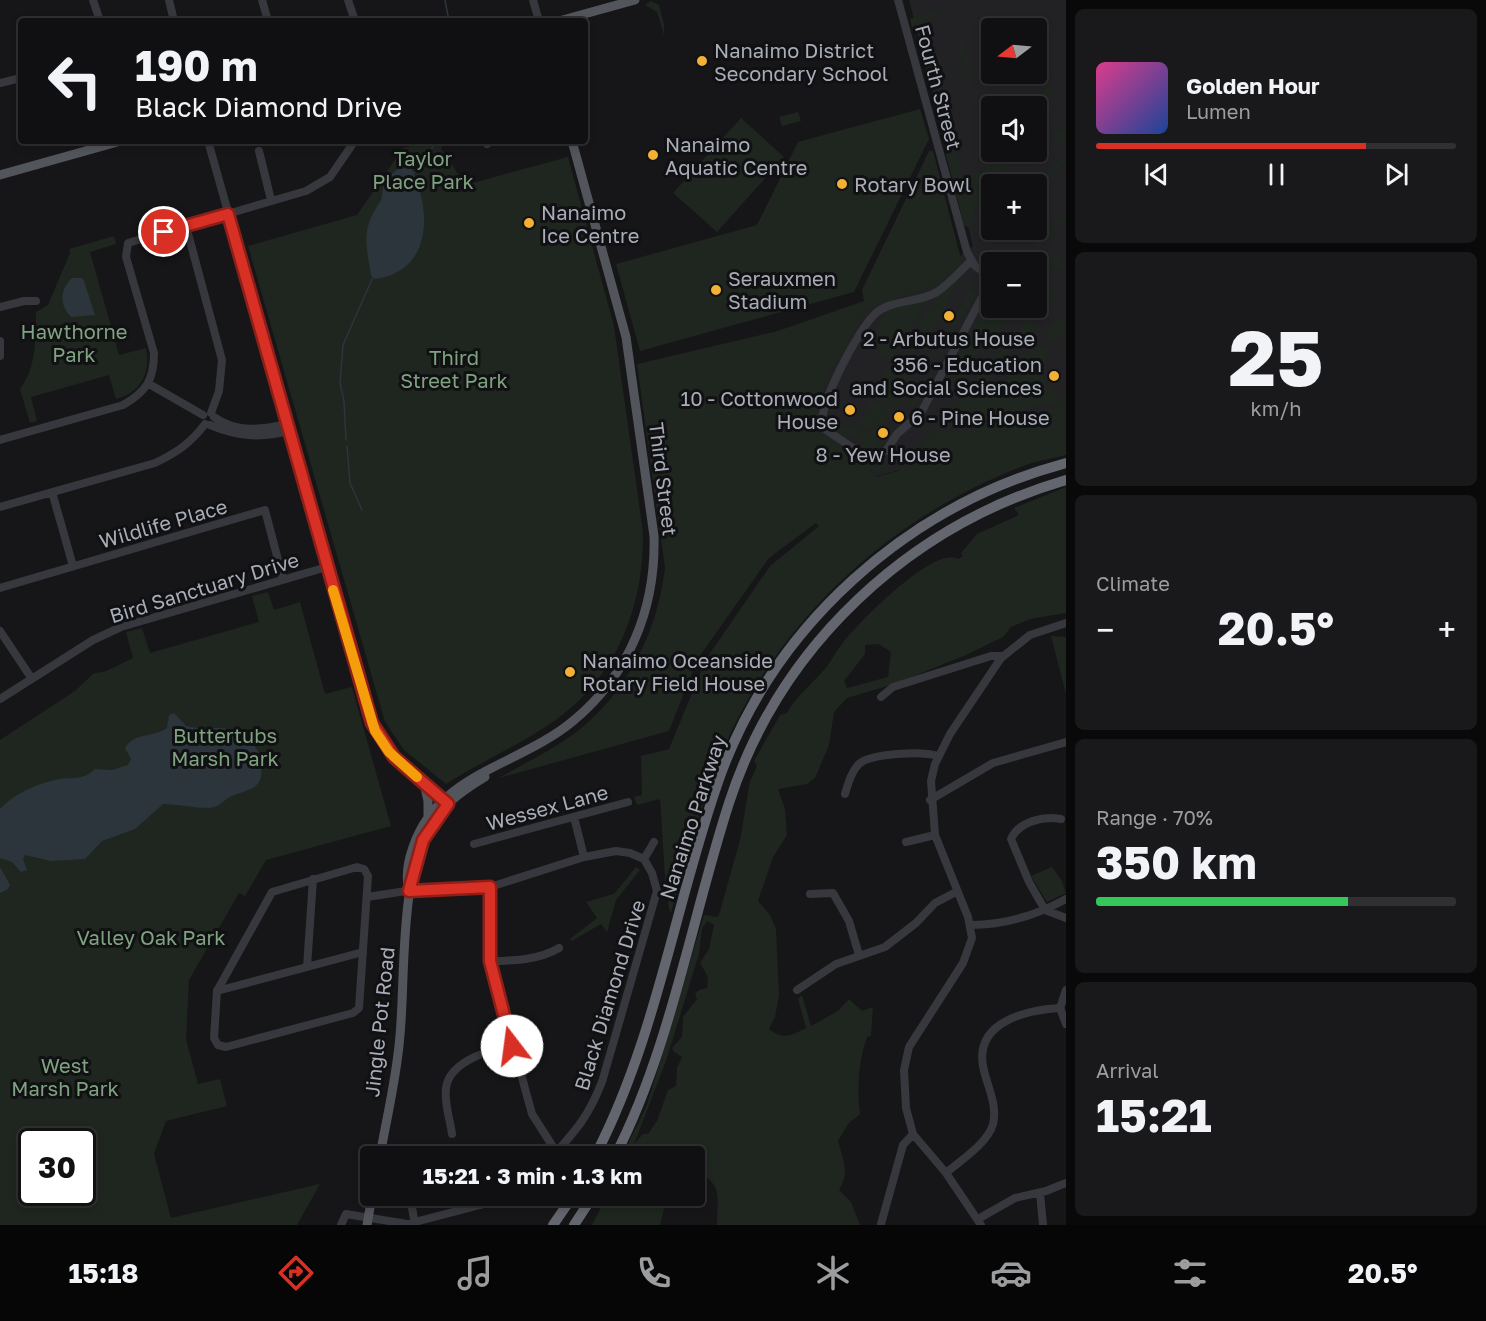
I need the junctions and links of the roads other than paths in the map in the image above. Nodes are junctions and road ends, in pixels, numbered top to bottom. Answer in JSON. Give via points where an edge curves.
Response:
{"nodes":[{"id":1,"x":93,"y":0,"type":"edge"},
{"id":2,"x":169,"y":0,"type":"edge"},
{"id":3,"x":262,"y":0,"type":"edge"},
{"id":4,"x":348,"y":0,"type":"edge"},
{"id":5,"x":533,"y":0,"type":"edge"},
{"id":6,"x":635,"y":0,"type":"edge"},
{"id":7,"x":898,"y":0,"type":"edge"},
{"id":8,"x":98,"y":18,"type":"edge"},
{"id":9,"x":173,"y":18,"type":"edge"},
{"id":10,"x":267,"y":18,"type":"edge"},
{"id":11,"x":354,"y":18,"type":"edge"},
{"id":12,"x":538,"y":18,"type":"edge"},
{"id":13,"x":570,"y":18,"type":"edge"},
{"id":14,"x":18,"y":79,"type":"edge"},
{"id":15,"x":0,"y":83,"type":"edge"},
{"id":16,"x":110,"y":144,"type":"edge"},
{"id":17,"x":209,"y":144,"type":"edge"},
{"id":18,"x":353,"y":144,"type":"edge"},
{"id":19,"x":573,"y":144,"type":"edge"},
{"id":20,"x":259,"y":151,"type":"dead end"},
{"id":21,"x":0,"y":175,"type":"edge"},
{"id":22,"x":271,"y":200,"type":"junction"},
{"id":23,"x":228,"y":214,"type":"junction"},
{"id":24,"x":186,"y":226,"type":"junction"},
{"id":25,"x":971,"y":261,"type":"junction"},
{"id":26,"x":981,"y":272,"type":"edge"},
{"id":27,"x":981,"y":299,"type":"edge"},
{"id":28,"x":36,"y":301,"type":"dead end"},
{"id":29,"x":0,"y":308,"type":"edge"},
{"id":30,"x":0,"y":341,"type":"edge"},
{"id":31,"x":0,"y":356,"type":"edge"},
{"id":32,"x":150,"y":384,"type":"junction"},
{"id":33,"x":209,"y":419,"type":"junction"},
{"id":34,"x":287,"y":427,"type":"junction"},
{"id":35,"x":0,"y":440,"type":"edge"},
{"id":36,"x":1066,"y":463,"type":"edge"},
{"id":37,"x":1066,"y":480,"type":"edge"},
{"id":38,"x":52,"y":492,"type":"junction"},
{"id":39,"x":0,"y":507,"type":"edge"},
{"id":40,"x":73,"y":566,"type":"junction"},
{"id":41,"x":327,"y":567,"type":"junction"},
{"id":42,"x":284,"y":579,"type":"junction"},
{"id":43,"x":0,"y":588,"type":"edge"},
{"id":44,"x":1066,"y":623,"type":"edge"},
{"id":45,"x":0,"y":631,"type":"edge"},
{"id":46,"x":1002,"y":656,"type":"junction"},
{"id":47,"x":32,"y":679,"type":"junction"},
{"id":48,"x":882,"y":697,"type":"dead end"},
{"id":49,"x":0,"y":699,"type":"edge"},
{"id":50,"x":1066,"y":742,"type":"edge"},
{"id":51,"x":938,"y":756,"type":"junction"},
{"id":52,"x":424,"y":783,"type":"junction"},
{"id":53,"x":845,"y":794,"type":"dead end"},
{"id":54,"x":930,"y":800,"type":"junction"},
{"id":55,"x":445,"y":801,"type":"junction"},
{"id":56,"x":628,"y":802,"type":"dead end"},
{"id":57,"x":428,"y":817,"type":"junction"},
{"id":58,"x":574,"y":817,"type":"junction"},
{"id":59,"x":1061,"y":819,"type":"dead end"},
{"id":60,"x":935,"y":835,"type":"junction"},
{"id":61,"x":654,"y":842,"type":"dead end"},
{"id":62,"x":906,"y":842,"type":"dead end"},
{"id":63,"x":474,"y":844,"type":"dead end"},
{"id":64,"x":584,"y":857,"type":"junction"},
{"id":65,"x":644,"y":859,"type":"junction"},
{"id":66,"x":313,"y":879,"type":"junction"},
{"id":67,"x":490,"y":887,"type":"junction"},
{"id":68,"x":409,"y":891,"type":"junction"},
{"id":69,"x":956,"y":892,"type":"junction"},
{"id":70,"x":810,"y":894,"type":"dead end"},
{"id":71,"x":367,"y":897,"type":"junction"},
{"id":72,"x":1066,"y":898,"type":"edge"},
{"id":73,"x":1045,"y":910,"type":"junction"},
{"id":74,"x":1066,"y":918,"type":"edge"},
{"id":75,"x":970,"y":925,"type":"junction"},
{"id":76,"x":559,"y":948,"type":"dead end"},
{"id":77,"x":363,"y":952,"type":"junction"},
{"id":78,"x":860,"y":955,"type":"junction"},
{"id":79,"x":490,"y":961,"type":"junction"},
{"id":80,"x":307,"y":967,"type":"junction"},
{"id":81,"x":797,"y":990,"type":"dead end"},
{"id":82,"x":1066,"y":990,"type":"edge"},
{"id":83,"x":217,"y":991,"type":"junction"},
{"id":84,"x":1060,"y":1008,"type":"junction"},
{"id":85,"x":1066,"y":1024,"type":"edge"},
{"id":86,"x":535,"y":1039,"type":"dead end"},
{"id":87,"x":512,"y":1046,"type":"junction"},
{"id":88,"x":452,"y":1134,"type":"dead end"},
{"id":89,"x":913,"y":1134,"type":"junction"},
{"id":90,"x":382,"y":1146,"type":"edge"},
{"id":91,"x":550,"y":1146,"type":"edge"},
{"id":92,"x":563,"y":1146,"type":"edge"},
{"id":93,"x":600,"y":1146,"type":"edge"},
{"id":94,"x":619,"y":1146,"type":"edge"},
{"id":95,"x":946,"y":1173,"type":"junction"},
{"id":96,"x":1066,"y":1183,"type":"edge"},
{"id":97,"x":1040,"y":1193,"type":"junction"},
{"id":98,"x":370,"y":1206,"type":"edge"},
{"id":99,"x":412,"y":1206,"type":"edge"},
{"id":100,"x":479,"y":1206,"type":"edge"},
{"id":101,"x":566,"y":1206,"type":"edge"},
{"id":102,"x":586,"y":1206,"type":"edge"},
{"id":103,"x":367,"y":1221,"type":"edge"},
{"id":104,"x":980,"y":1222,"type":"edge"},
{"id":105,"x":415,"y":1224,"type":"edge"},
{"id":106,"x":880,"y":1224,"type":"edge"},
{"id":107,"x":341,"y":1225,"type":"edge"},
{"id":108,"x":553,"y":1225,"type":"edge"},
{"id":109,"x":574,"y":1225,"type":"edge"},
{"id":110,"x":1043,"y":1225,"type":"edge"}],
"edges":[{"from":1,"to":8,"type":"street"},
{"from":2,"to":9,"type":"street"},
{"from":3,"to":10,"type":"street"},
{"from":4,"to":11,"type":"street"},
{"from":5,"to":12,"type":"street"},
{"from":6,"to":13,"type":"main road"},
{"from":7,"to":25,"type":"street","name":"Fourth Street"},
{"from":14,"to":15,"type":"street"},
{"from":16,"to":21,"type":"main road"},
{"from":17,"to":23,"type":"street"},
{"from":18,"to":22,"type":"street","via":[[321,184]]},
{"from":19,"to":55,"type":"main road","name":"Third Street","via":[[626,337],[653,526],[652,582],[634,643],[605,689],[560,732]]},
{"from":20,"to":22,"type":"street"},
{"from":22,"to":23,"type":"street"},
{"from":23,"to":24,"type":"street"},
{"from":23,"to":34,"type":"street"},
{"from":24,"to":32,"type":"street","via":[[126,245],[154,353]]},
{"from":24,"to":33,"type":"street","via":[[222,360],[219,391]]},
{"from":25,"to":26,"type":"street"},
{"from":25,"to":27,"type":"street","via":[[936,293],[892,304],[875,314],[828,396],[821,419],[823,428],[865,456],[871,458],[886,451],[897,434],[921,413]]},
{"from":28,"to":29,"type":"street"},
{"from":30,"to":31,"type":"street"},
{"from":32,"to":33,"type":"street"},
{"from":32,"to":35,"type":"street","via":[[123,405]]},
{"from":33,"to":34,"type":"street","via":[[230,432],[259,436]]},
{"from":33,"to":38,"type":"street","via":[[178,452],[155,463]]},
{"from":34,"to":41,"type":"street"},
{"from":36,"to":93,"type":"highway","name":"Nanaimo Parkway","via":[[979,494],[906,537],[834,597],[775,670],[748,715],[722,773],[632,1071]]},
{"from":37,"to":94,"type":"highway","name":"Nanaimo Parkway","via":[[986,510],[914,552],[850,605],[793,674],[758,731],[734,789],[652,1066]]},
{"from":38,"to":39,"type":"street"},
{"from":38,"to":40,"type":"street"},
{"from":40,"to":42,"type":"street","name":"Wildlife Place","via":[[265,510]]},
{"from":40,"to":43,"type":"street","name":"Wildlife Place"},
{"from":41,"to":42,"type":"street","name":"Bird Sanctuary Drive"},
{"from":41,"to":52,"type":"street","via":[[375,731],[389,752]]},
{"from":42,"to":47,"type":"street","name":"Bird Sanctuary Drive","via":[[121,627]]},
{"from":44,"to":46,"type":"street","via":[[1030,635]]},
{"from":45,"to":47,"type":"street"},
{"from":46,"to":48,"type":"street","via":[[991,656],[893,687]]},
{"from":46,"to":51,"type":"street","via":[[968,703]]},
{"from":47,"to":49,"type":"street","name":"Bird Sanctuary Drive"},
{"from":50,"to":54,"type":"street","via":[[993,763]]},
{"from":51,"to":53,"type":"street","via":[[927,753],[867,759],[854,771]]},
{"from":51,"to":54,"type":"street"},
{"from":52,"to":55,"type":"street"},
{"from":52,"to":57,"type":"main road"},
{"from":54,"to":60,"type":"street"},
{"from":55,"to":57,"type":"main road","name":"Jingle Pot Road"},
{"from":55,"to":68,"type":"main road","name":"Jingle Pot Road","via":[[423,840]]},
{"from":56,"to":58,"type":"street","name":"Wessex Lane"},
{"from":57,"to":68,"type":"main road","name":"Jingle Pot Road","via":[[409,860]]},
{"from":58,"to":63,"type":"street","name":"Wessex Lane"},
{"from":58,"to":64,"type":"street"},
{"from":59,"to":73,"type":"street","via":[[1048,816],[1033,821],[1015,831],[1011,839]]},
{"from":60,"to":62,"type":"street"},
{"from":60,"to":69,"type":"street"},
{"from":61,"to":65,"type":"street"},
{"from":64,"to":65,"type":"street","via":[[616,851]]},
{"from":64,"to":67,"type":"street"},
{"from":65,"to":92,"type":"street","name":"Black Diamond Drive","via":[[657,891],[602,1082],[592,1106]]},
{"from":66,"to":71,"type":"street","via":[[357,867],[364,869],[368,876]]},
{"from":66,"to":80,"type":"street"},
{"from":66,"to":83,"type":"street","via":[[272,892]]},
{"from":67,"to":68,"type":"street"},
{"from":67,"to":79,"type":"street"},
{"from":68,"to":71,"type":"street"},
{"from":68,"to":90,"type":"main road","name":"Jingle Pot Road","via":[[398,1053]]},
{"from":69,"to":75,"type":"street"},
{"from":69,"to":78,"type":"street","via":[[934,903],[885,947]]},
{"from":70,"to":78,"type":"street","via":[[833,893],[849,921]]},
{"from":71,"to":77,"type":"street"},
{"from":72,"to":73,"type":"street"},
{"from":73,"to":74,"type":"street"},
{"from":73,"to":75,"type":"street","via":[[992,924]]},
{"from":75,"to":89,"type":"street","via":[[968,952],[914,1036],[905,1058],[906,1108]]},
{"from":76,"to":79,"type":"street","via":[[549,954]]},
{"from":77,"to":80,"type":"street"},
{"from":77,"to":83,"type":"street","via":[[360,1006],[356,1011],[226,1047],[218,1045],[214,1038]]},
{"from":78,"to":81,"type":"street","via":[[829,967]]},
{"from":79,"to":87,"type":"street"},
{"from":80,"to":83,"type":"street"},
{"from":82,"to":84,"type":"street"},
{"from":84,"to":85,"type":"street"},
{"from":84,"to":95,"type":"street","via":[[1014,1016],[988,1037],[982,1059],[993,1105],[993,1125],[987,1137]]},
{"from":86,"to":87,"type":"street"},
{"from":87,"to":88,"type":"street","via":[[484,1053],[458,1066],[450,1076],[446,1101]]},
{"from":87,"to":91,"type":"street","via":[[531,1114]]},
{"from":89,"to":95,"type":"street"},
{"from":89,"to":106,"type":"street","via":[[903,1145]]},
{"from":95,"to":104,"type":"street"},
{"from":96,"to":97,"type":"street"},
{"from":97,"to":104,"type":"street","via":[[1015,1198]]},
{"from":97,"to":110,"type":"street"},
{"from":98,"to":103,"type":"main road"},
{"from":99,"to":105,"type":"street"},
{"from":100,"to":105,"type":"street"},
{"from":101,"to":108,"type":"highway"},
{"from":102,"to":109,"type":"highway"},
{"from":103,"to":105,"type":"street"},
{"from":103,"to":107,"type":"street","via":[[346,1214]]}]}
